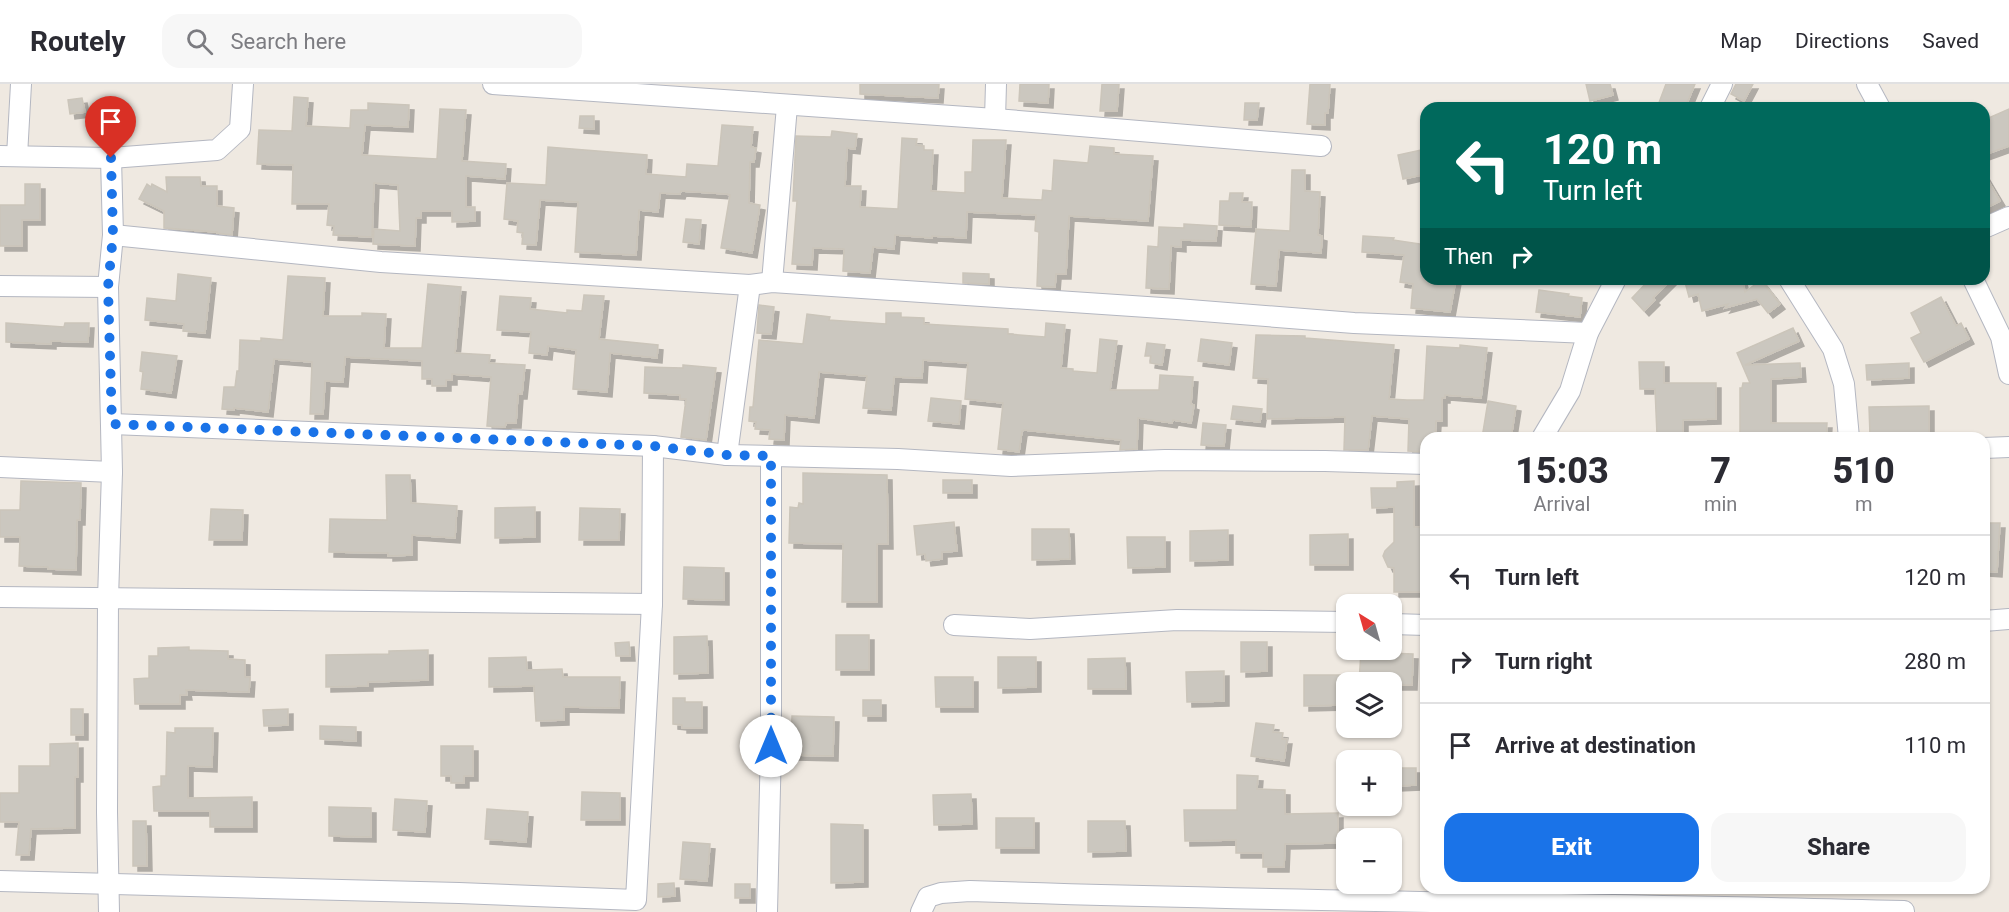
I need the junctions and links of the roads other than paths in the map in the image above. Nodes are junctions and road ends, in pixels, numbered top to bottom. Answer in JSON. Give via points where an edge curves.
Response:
{"nodes":[{"id":1,"x":21,"y":84,"type":"edge"},
{"id":2,"x":243,"y":84,"type":"edge"},
{"id":3,"x":493,"y":84,"type":"edge"},
{"id":4,"x":996,"y":84,"type":"edge"},
{"id":5,"x":1722,"y":84,"type":"edge"},
{"id":6,"x":1867,"y":84,"type":"edge"},
{"id":7,"x":1713,"y":102,"type":"edge"},
{"id":8,"x":1877,"y":102,"type":"edge"},
{"id":9,"x":787,"y":106,"type":"junction"},
{"id":10,"x":994,"y":119,"type":"junction"},
{"id":11,"x":1321,"y":146,"type":"dead end"},
{"id":12,"x":9,"y":156,"type":"edge"},
{"id":13,"x":111,"y":158,"type":"junction"},
{"id":14,"x":2009,"y":217,"type":"edge"},
{"id":15,"x":1990,"y":225,"type":"edge"},
{"id":16,"x":113,"y":235,"type":"junction"},
{"id":17,"x":772,"y":282,"type":"junction"},
{"id":18,"x":750,"y":285,"type":"junction"},
{"id":19,"x":1613,"y":285,"type":"edge"},
{"id":20,"x":1793,"y":285,"type":"edge"},
{"id":21,"x":1976,"y":285,"type":"edge"},
{"id":22,"x":0,"y":286,"type":"edge"},
{"id":23,"x":108,"y":287,"type":"junction"},
{"id":24,"x":1588,"y":333,"type":"junction"},
{"id":25,"x":2009,"y":374,"type":"edge"},
{"id":26,"x":112,"y":424,"type":"junction"},
{"id":27,"x":1550,"y":432,"type":"edge"},
{"id":28,"x":1848,"y":432,"type":"edge"},
{"id":29,"x":653,"y":446,"type":"junction"},
{"id":30,"x":2009,"y":447,"type":"edge"},
{"id":31,"x":1990,"y":448,"type":"edge"},
{"id":32,"x":727,"y":455,"type":"junction"},
{"id":33,"x":771,"y":456,"type":"junction"},
{"id":34,"x":1420,"y":464,"type":"edge"},
{"id":35,"x":0,"y":467,"type":"edge"},
{"id":36,"x":112,"y":472,"type":"junction"},
{"id":37,"x":0,"y":597,"type":"edge"},
{"id":38,"x":108,"y":599,"type":"junction"},
{"id":39,"x":652,"y":604,"type":"junction"},
{"id":40,"x":2008,"y":616,"type":"edge"},
{"id":41,"x":1990,"y":620,"type":"edge"},
{"id":42,"x":1336,"y":622,"type":"edge"},
{"id":43,"x":1402,"y":624,"type":"edge"},
{"id":44,"x":954,"y":625,"type":"dead end"},
{"id":45,"x":1420,"y":625,"type":"edge"},
{"id":46,"x":0,"y":881,"type":"edge"},
{"id":47,"x":110,"y":884,"type":"junction"},
{"id":48,"x":1446,"y":901,"type":"edge"},
{"id":49,"x":1904,"y":911,"type":"edge"},
{"id":50,"x":110,"y":912,"type":"edge"},
{"id":51,"x":767,"y":912,"type":"edge"},
{"id":52,"x":921,"y":912,"type":"edge"}],
"edges":[{"from":1,"to":12,"type":"street"},
{"from":2,"to":13,"type":"street","via":[[240,129],[217,150]]},
{"from":3,"to":9,"type":"street"},
{"from":4,"to":10,"type":"street"},
{"from":5,"to":7,"type":"street"},
{"from":6,"to":8,"type":"street"},
{"from":9,"to":10,"type":"street"},
{"from":9,"to":17,"type":"street"},
{"from":10,"to":11,"type":"street"},
{"from":12,"to":13,"type":"street"},
{"from":13,"to":16,"type":"street"},
{"from":14,"to":15,"type":"street"},
{"from":16,"to":18,"type":"street","via":[[381,262]]},
{"from":16,"to":23,"type":"street"},
{"from":17,"to":18,"type":"street"},
{"from":17,"to":24,"type":"street","via":[[1354,323]]},
{"from":18,"to":32,"type":"street"},
{"from":19,"to":24,"type":"street"},
{"from":20,"to":28,"type":"street","via":[[1833,349],[1844,384]]},
{"from":21,"to":25,"type":"street","via":[[2001,337]]},
{"from":22,"to":23,"type":"street"},
{"from":23,"to":26,"type":"street"},
{"from":24,"to":27,"type":"street","via":[[1570,392]]},
{"from":26,"to":29,"type":"street"},
{"from":26,"to":36,"type":"street"},
{"from":29,"to":32,"type":"street"},
{"from":29,"to":39,"type":"street"},
{"from":30,"to":31,"type":"street"},
{"from":32,"to":33,"type":"street"},
{"from":33,"to":34,"type":"street","via":[[1011,466],[1165,460]]},
{"from":33,"to":51,"type":"street"},
{"from":35,"to":36,"type":"street"},
{"from":36,"to":38,"type":"street"},
{"from":37,"to":38,"type":"street"},
{"from":38,"to":39,"type":"street"},
{"from":38,"to":47,"type":"street"},
{"from":39,"to":47,"type":"street","via":[[636,900]]},
{"from":40,"to":41,"type":"street"},
{"from":42,"to":44,"type":"street","via":[[1177,620],[1030,629]]},
{"from":43,"to":45,"type":"street"},
{"from":46,"to":47,"type":"street"},
{"from":47,"to":50,"type":"street"},
{"from":48,"to":49,"type":"street"},
{"from":48,"to":52,"type":"street","via":[[1181,899],[970,891],[928,897]]}]}
